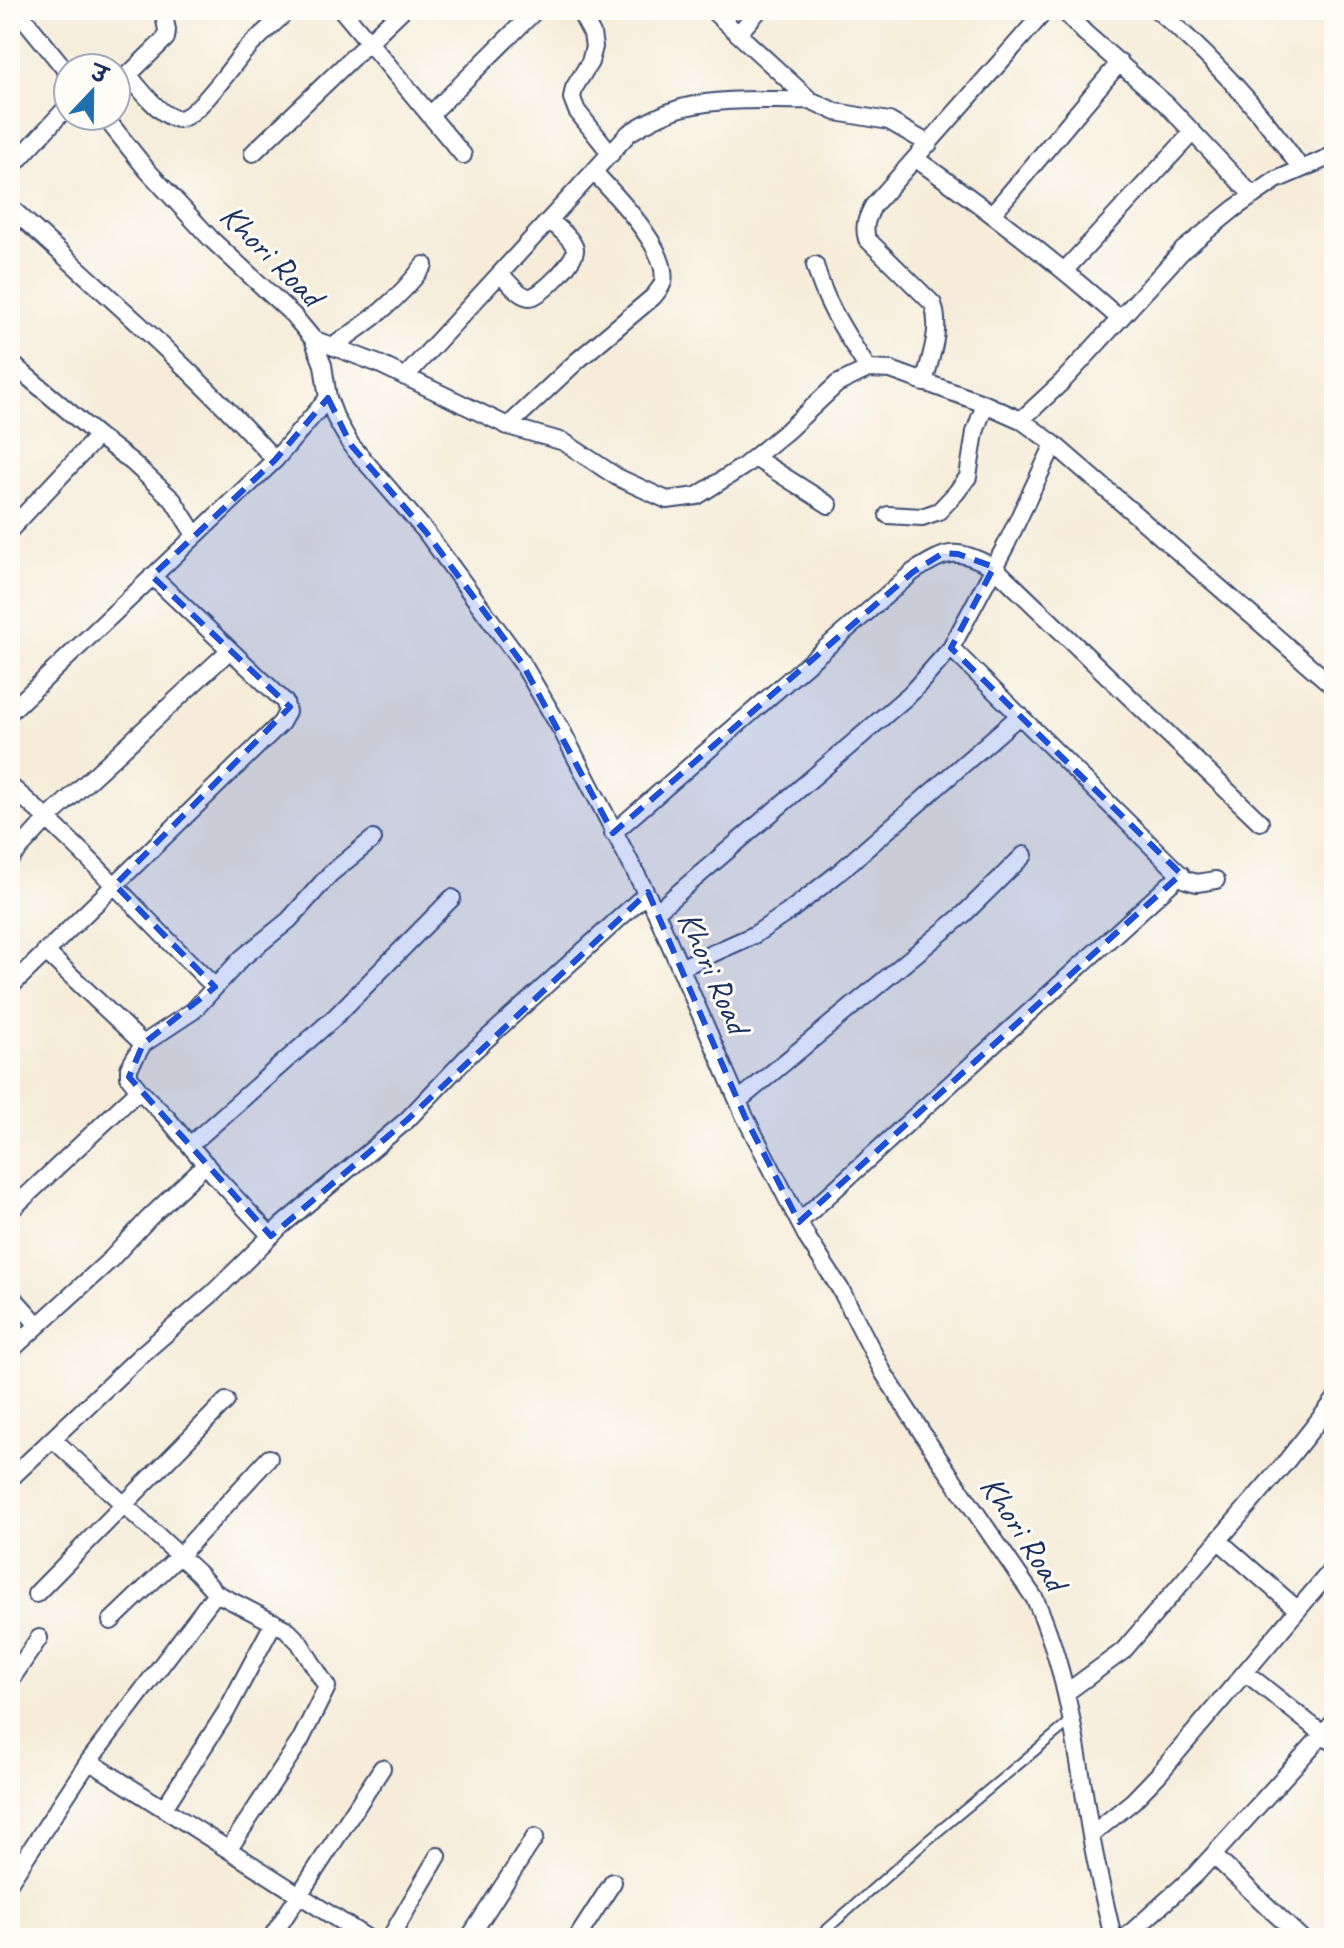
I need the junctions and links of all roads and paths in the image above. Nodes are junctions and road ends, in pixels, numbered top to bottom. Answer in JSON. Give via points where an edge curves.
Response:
{"nodes":[{"id":1,"x":17,"y":10,"type":"edge"},
{"id":2,"x":163,"y":10,"type":"edge"},
{"id":3,"x":288,"y":10,"type":"edge"},
{"id":4,"x":342,"y":10,"type":"edge"},
{"id":5,"x":402,"y":10,"type":"edge"},
{"id":6,"x":536,"y":10,"type":"edge"},
{"id":7,"x":579,"y":10,"type":"edge"},
{"id":8,"x":712,"y":10,"type":"edge"},
{"id":9,"x":759,"y":10,"type":"edge"},
{"id":10,"x":1046,"y":10,"type":"edge"},
{"id":11,"x":1157,"y":10,"type":"edge"},
{"id":12,"x":1066,"y":11,"type":"edge"},
{"id":13,"x":738,"y":34,"type":"junction"},
{"id":14,"x":370,"y":41,"type":"junction"},
{"id":15,"x":52,"y":53,"type":"edge"},
{"id":16,"x":1120,"y":62,"type":"junction"},
{"id":17,"x":132,"y":71,"type":"edge"},
{"id":18,"x":132,"y":89,"type":"edge"},
{"id":19,"x":810,"y":100,"type":"junction"},
{"id":20,"x":430,"y":115,"type":"junction"},
{"id":21,"x":52,"y":123,"type":"edge"},
{"id":22,"x":117,"y":132,"type":"edge"},
{"id":23,"x":1192,"y":133,"type":"junction"},
{"id":24,"x":929,"y":144,"type":"junction"},
{"id":25,"x":253,"y":153,"type":"dead end"},
{"id":26,"x":611,"y":154,"type":"junction"},
{"id":27,"x":463,"y":155,"type":"dead end"},
{"id":28,"x":1334,"y":155,"type":"edge"},
{"id":29,"x":916,"y":159,"type":"junction"},
{"id":30,"x":10,"y":169,"type":"edge"},
{"id":31,"x":1301,"y":169,"type":"junction"},
{"id":32,"x":594,"y":172,"type":"junction"},
{"id":33,"x":1253,"y":196,"type":"junction"},
{"id":34,"x":10,"y":207,"type":"edge"},
{"id":35,"x":993,"y":213,"type":"junction"},
{"id":36,"x":550,"y":221,"type":"junction"},
{"id":37,"x":424,"y":265,"type":"dead end"},
{"id":38,"x":815,"y":265,"type":"dead end"},
{"id":39,"x":1065,"y":270,"type":"junction"},
{"id":40,"x":500,"y":274,"type":"junction"},
{"id":41,"x":1120,"y":319,"type":"junction"},
{"id":42,"x":313,"y":339,"type":"junction"},
{"id":43,"x":333,"y":346,"type":"junction"},
{"id":44,"x":10,"y":362,"type":"edge"},
{"id":45,"x":868,"y":369,"type":"junction"},
{"id":46,"x":405,"y":377,"type":"junction"},
{"id":47,"x":924,"y":383,"type":"junction"},
{"id":48,"x":328,"y":398,"type":"junction"},
{"id":49,"x":985,"y":404,"type":"junction"},
{"id":50,"x":1021,"y":420,"type":"junction"},
{"id":51,"x":508,"y":426,"type":"junction"},
{"id":52,"x":98,"y":436,"type":"junction"},
{"id":53,"x":1054,"y":444,"type":"junction"},
{"id":54,"x":755,"y":458,"type":"junction"},
{"id":55,"x":275,"y":460,"type":"junction"},
{"id":56,"x":829,"y":505,"type":"dead end"},
{"id":57,"x":888,"y":515,"type":"dead end"},
{"id":58,"x":10,"y":530,"type":"edge"},
{"id":59,"x":195,"y":535,"type":"junction"},
{"id":60,"x":994,"y":567,"type":"junction"},
{"id":61,"x":152,"y":576,"type":"junction"},
{"id":62,"x":951,"y":648,"type":"junction"},
{"id":63,"x":230,"y":650,"type":"junction"},
{"id":64,"x":1334,"y":687,"type":"edge"},
{"id":65,"x":10,"y":712,"type":"edge"},
{"id":66,"x":1020,"y":715,"type":"junction"},
{"id":67,"x":10,"y":786,"type":"edge"},
{"id":68,"x":48,"y":818,"type":"junction"},
{"id":69,"x":1260,"y":822,"type":"dead end"},
{"id":70,"x":613,"y":833,"type":"junction"},
{"id":71,"x":373,"y":839,"type":"dead end"},
{"id":72,"x":1024,"y":855,"type":"dead end"},
{"id":73,"x":10,"y":859,"type":"edge"},
{"id":74,"x":1181,"y":874,"type":"junction"},
{"id":75,"x":1216,"y":880,"type":"dead end"},
{"id":76,"x":115,"y":885,"type":"junction"},
{"id":77,"x":646,"y":894,"type":"junction"},
{"id":78,"x":452,"y":898,"type":"dead end"},
{"id":79,"x":656,"y":912,"type":"junction"},
{"id":80,"x":45,"y":951,"type":"junction"},
{"id":81,"x":680,"y":968,"type":"junction"},
{"id":82,"x":10,"y":987,"type":"edge"},
{"id":83,"x":215,"y":987,"type":"junction"},
{"id":84,"x":143,"y":1044,"type":"junction"},
{"id":85,"x":139,"y":1090,"type":"junction"},
{"id":86,"x":738,"y":1101,"type":"junction"},
{"id":87,"x":190,"y":1145,"type":"junction"},
{"id":88,"x":206,"y":1164,"type":"junction"},
{"id":89,"x":10,"y":1211,"type":"edge"},
{"id":90,"x":799,"y":1222,"type":"junction"},
{"id":91,"x":271,"y":1236,"type":"junction"},
{"id":92,"x":10,"y":1294,"type":"edge"},
{"id":93,"x":38,"y":1325,"type":"junction"},
{"id":94,"x":10,"y":1351,"type":"edge"},
{"id":95,"x":226,"y":1401,"type":"dead end"},
{"id":96,"x":1334,"y":1401,"type":"edge"},
{"id":97,"x":54,"y":1440,"type":"junction"},
{"id":98,"x":269,"y":1458,"type":"dead end"},
{"id":99,"x":10,"y":1479,"type":"edge"},
{"id":100,"x":124,"y":1505,"type":"junction"},
{"id":101,"x":1218,"y":1540,"type":"junction"},
{"id":102,"x":179,"y":1556,"type":"junction"},
{"id":103,"x":1334,"y":1567,"type":"edge"},
{"id":104,"x":216,"y":1593,"type":"junction"},
{"id":105,"x":36,"y":1594,"type":"dead end"},
{"id":106,"x":1298,"y":1610,"type":"junction"},
{"id":107,"x":111,"y":1621,"type":"dead end"},
{"id":108,"x":274,"y":1622,"type":"junction"},
{"id":109,"x":39,"y":1638,"type":"dead end"},
{"id":110,"x":1246,"y":1673,"type":"junction"},
{"id":111,"x":10,"y":1681,"type":"edge"},
{"id":112,"x":1067,"y":1692,"type":"junction"},
{"id":113,"x":1072,"y":1720,"type":"junction"},
{"id":114,"x":1331,"y":1733,"type":"edge"},
{"id":115,"x":89,"y":1761,"type":"junction"},
{"id":116,"x":382,"y":1768,"type":"dead end"},
{"id":117,"x":164,"y":1808,"type":"junction"},
{"id":118,"x":1091,"y":1835,"type":"junction"},
{"id":119,"x":535,"y":1837,"type":"dead end"},
{"id":120,"x":229,"y":1849,"type":"junction"},
{"id":121,"x":1213,"y":1855,"type":"junction"},
{"id":122,"x":438,"y":1856,"type":"dead end"},
{"id":123,"x":10,"y":1881,"type":"edge"},
{"id":124,"x":613,"y":1882,"type":"dead end"},
{"id":125,"x":299,"y":1894,"type":"junction"},
{"id":126,"x":826,"y":1930,"type":"dead end"},
{"id":127,"x":1290,"y":1934,"type":"edge"},
{"id":128,"x":271,"y":1938,"type":"edge"},
{"id":129,"x":366,"y":1938,"type":"edge"},
{"id":130,"x":390,"y":1938,"type":"edge"},
{"id":131,"x":469,"y":1938,"type":"edge"},
{"id":132,"x":577,"y":1938,"type":"edge"},
{"id":133,"x":1113,"y":1938,"type":"edge"},
{"id":134,"x":1125,"y":1938,"type":"edge"}],
"edges":[{"from":1,"to":15,"type":"street"},
{"from":2,"to":17,"type":"street","via":[[166,38]]},
{"from":3,"to":18,"type":"street","via":[[184,118],[175,119]]},
{"from":4,"to":14,"type":"street"},
{"from":5,"to":14,"type":"street"},
{"from":6,"to":20,"type":"street"},
{"from":7,"to":26,"type":"street","via":[[594,47],[572,98]]},
{"from":8,"to":13,"type":"street"},
{"from":9,"to":13,"type":"street"},
{"from":10,"to":24,"type":"street"},
{"from":11,"to":31,"type":"street","via":[[1234,83]]},
{"from":12,"to":16,"type":"street"},
{"from":13,"to":19,"type":"street"},
{"from":14,"to":20,"type":"street"},
{"from":14,"to":25,"type":"street"},
{"from":16,"to":23,"type":"street"},
{"from":16,"to":35,"type":"street"},
{"from":19,"to":24,"type":"street","via":[[836,112],[889,121]]},
{"from":19,"to":26,"type":"street","via":[[686,107],[629,133]]},
{"from":20,"to":27,"type":"street"},
{"from":21,"to":30,"type":"street"},
{"from":22,"to":42,"type":"street","name":"Khori Road","via":[[211,239]]},
{"from":23,"to":33,"type":"street"},
{"from":23,"to":39,"type":"street"},
{"from":24,"to":29,"type":"street"},
{"from":26,"to":32,"type":"street"},
{"from":28,"to":31,"type":"street"},
{"from":29,"to":35,"type":"street"},
{"from":29,"to":47,"type":"street","via":[[873,206],[864,228],[867,239],[933,304],[936,334]]},
{"from":31,"to":33,"type":"street"},
{"from":32,"to":36,"type":"street"},
{"from":32,"to":51,"type":"street","via":[[651,241],[664,279],[653,297]]},
{"from":33,"to":41,"type":"street","via":[[1183,250]]},
{"from":34,"to":55,"type":"street","via":[[215,396]]},
{"from":35,"to":39,"type":"street"},
{"from":36,"to":40,"type":"street"},
{"from":36,"to":40,"type":"street","via":[[575,246],[570,263],[531,297]]},
{"from":37,"to":43,"type":"street","via":[[392,303]]},
{"from":38,"to":45,"type":"street","via":[[832,313]]},
{"from":39,"to":41,"type":"street"},
{"from":40,"to":46,"type":"street"},
{"from":41,"to":50,"type":"street"},
{"from":42,"to":43,"type":"street"},
{"from":42,"to":48,"type":"street","name":"Khori Road"},
{"from":43,"to":46,"type":"street"},
{"from":44,"to":52,"type":"street"},
{"from":45,"to":47,"type":"street","via":[[891,370]]},
{"from":45,"to":54,"type":"street","via":[[837,384]]},
{"from":46,"to":51,"type":"street"},
{"from":47,"to":49,"type":"street"},
{"from":48,"to":55,"type":"street"},
{"from":48,"to":70,"type":"street","name":"Khori Road","via":[[351,445],[426,532],[522,663]]},
{"from":49,"to":50,"type":"street"},
{"from":49,"to":57,"type":"street","via":[[968,477],[956,493],[939,511],[922,517]]},
{"from":50,"to":53,"type":"street"},
{"from":51,"to":54,"type":"street","via":[[564,442],[617,477],[667,500],[697,496]]},
{"from":52,"to":58,"type":"street"},
{"from":52,"to":59,"type":"street","via":[[173,500]]},
{"from":53,"to":60,"type":"street"},
{"from":53,"to":64,"type":"street"},
{"from":54,"to":56,"type":"street"},
{"from":55,"to":59,"type":"street"},
{"from":59,"to":61,"type":"street"},
{"from":60,"to":62,"type":"street"},
{"from":60,"to":69,"type":"street"},
{"from":60,"to":70,"type":"street","via":[[943,553],[913,572]]},
{"from":61,"to":63,"type":"street"},
{"from":61,"to":65,"type":"street"},
{"from":62,"to":66,"type":"street"},
{"from":62,"to":79,"type":"street","via":[[911,693]]},
{"from":63,"to":68,"type":"street"},
{"from":63,"to":76,"type":"street","via":[[285,702],[287,712]]},
{"from":66,"to":74,"type":"street"},
{"from":66,"to":81,"type":"street","via":[[787,913],[754,935]]},
{"from":67,"to":68,"type":"street"},
{"from":68,"to":73,"type":"street"},
{"from":68,"to":76,"type":"street"},
{"from":70,"to":77,"type":"street","name":"Khori Road"},
{"from":71,"to":83,"type":"street"},
{"from":72,"to":86,"type":"street","via":[[964,914]]},
{"from":74,"to":75,"type":"street","via":[[1197,883]]},
{"from":74,"to":90,"type":"street"},
{"from":76,"to":80,"type":"street"},
{"from":76,"to":83,"type":"street"},
{"from":77,"to":79,"type":"street","name":"Khori Road"},
{"from":77,"to":91,"type":"street","via":[[469,1055],[407,1120]]},
{"from":78,"to":87,"type":"street","via":[[335,1017]]},
{"from":79,"to":81,"type":"street","name":"Khori Road"},
{"from":80,"to":82,"type":"street"},
{"from":80,"to":84,"type":"street"},
{"from":81,"to":86,"type":"street","name":"Khori Road"},
{"from":83,"to":84,"type":"street","via":[[193,1011]]},
{"from":84,"to":85,"type":"street","via":[[129,1068]]},
{"from":85,"to":87,"type":"street"},
{"from":85,"to":89,"type":"street"},
{"from":86,"to":90,"type":"street","name":"Khori Road"},
{"from":87,"to":88,"type":"street"},
{"from":88,"to":91,"type":"street"},
{"from":88,"to":93,"type":"street"},
{"from":90,"to":112,"type":"street","name":"Khori Road","via":[[883,1372],[1035,1599]]},
{"from":91,"to":97,"type":"street"},
{"from":92,"to":93,"type":"street"},
{"from":93,"to":94,"type":"street"},
{"from":95,"to":100,"type":"street"},
{"from":96,"to":101,"type":"street"},
{"from":97,"to":99,"type":"street"},
{"from":97,"to":100,"type":"street"},
{"from":98,"to":102,"type":"street"},
{"from":100,"to":102,"type":"street"},
{"from":100,"to":105,"type":"street"},
{"from":101,"to":106,"type":"street"},
{"from":101,"to":112,"type":"street","via":[[1123,1651]]},
{"from":102,"to":104,"type":"street"},
{"from":102,"to":107,"type":"street"},
{"from":103,"to":106,"type":"street"},
{"from":104,"to":108,"type":"street"},
{"from":104,"to":115,"type":"street"},
{"from":106,"to":110,"type":"street"},
{"from":108,"to":117,"type":"street","via":[[226,1712]]},
{"from":108,"to":120,"type":"street","via":[[299,1642],[327,1687],[300,1741]]},
{"from":109,"to":111,"type":"street"},
{"from":110,"to":114,"type":"street"},
{"from":110,"to":118,"type":"street","via":[[1158,1775]]},
{"from":112,"to":113,"type":"street","name":"Khori Road"},
{"from":113,"to":118,"type":"street","name":"Khori Road"},
{"from":113,"to":126,"type":"lane"},
{"from":114,"to":121,"type":"street"},
{"from":115,"to":117,"type":"street"},
{"from":115,"to":123,"type":"street"},
{"from":116,"to":125,"type":"street"},
{"from":117,"to":120,"type":"street"},
{"from":118,"to":133,"type":"street","name":"Khori Road"},
{"from":119,"to":131,"type":"street"},
{"from":120,"to":125,"type":"street"},
{"from":121,"to":127,"type":"street"},
{"from":121,"to":134,"type":"street"},
{"from":122,"to":130,"type":"street"},
{"from":124,"to":132,"type":"street"},
{"from":125,"to":128,"type":"street"},
{"from":125,"to":129,"type":"street"}]}
